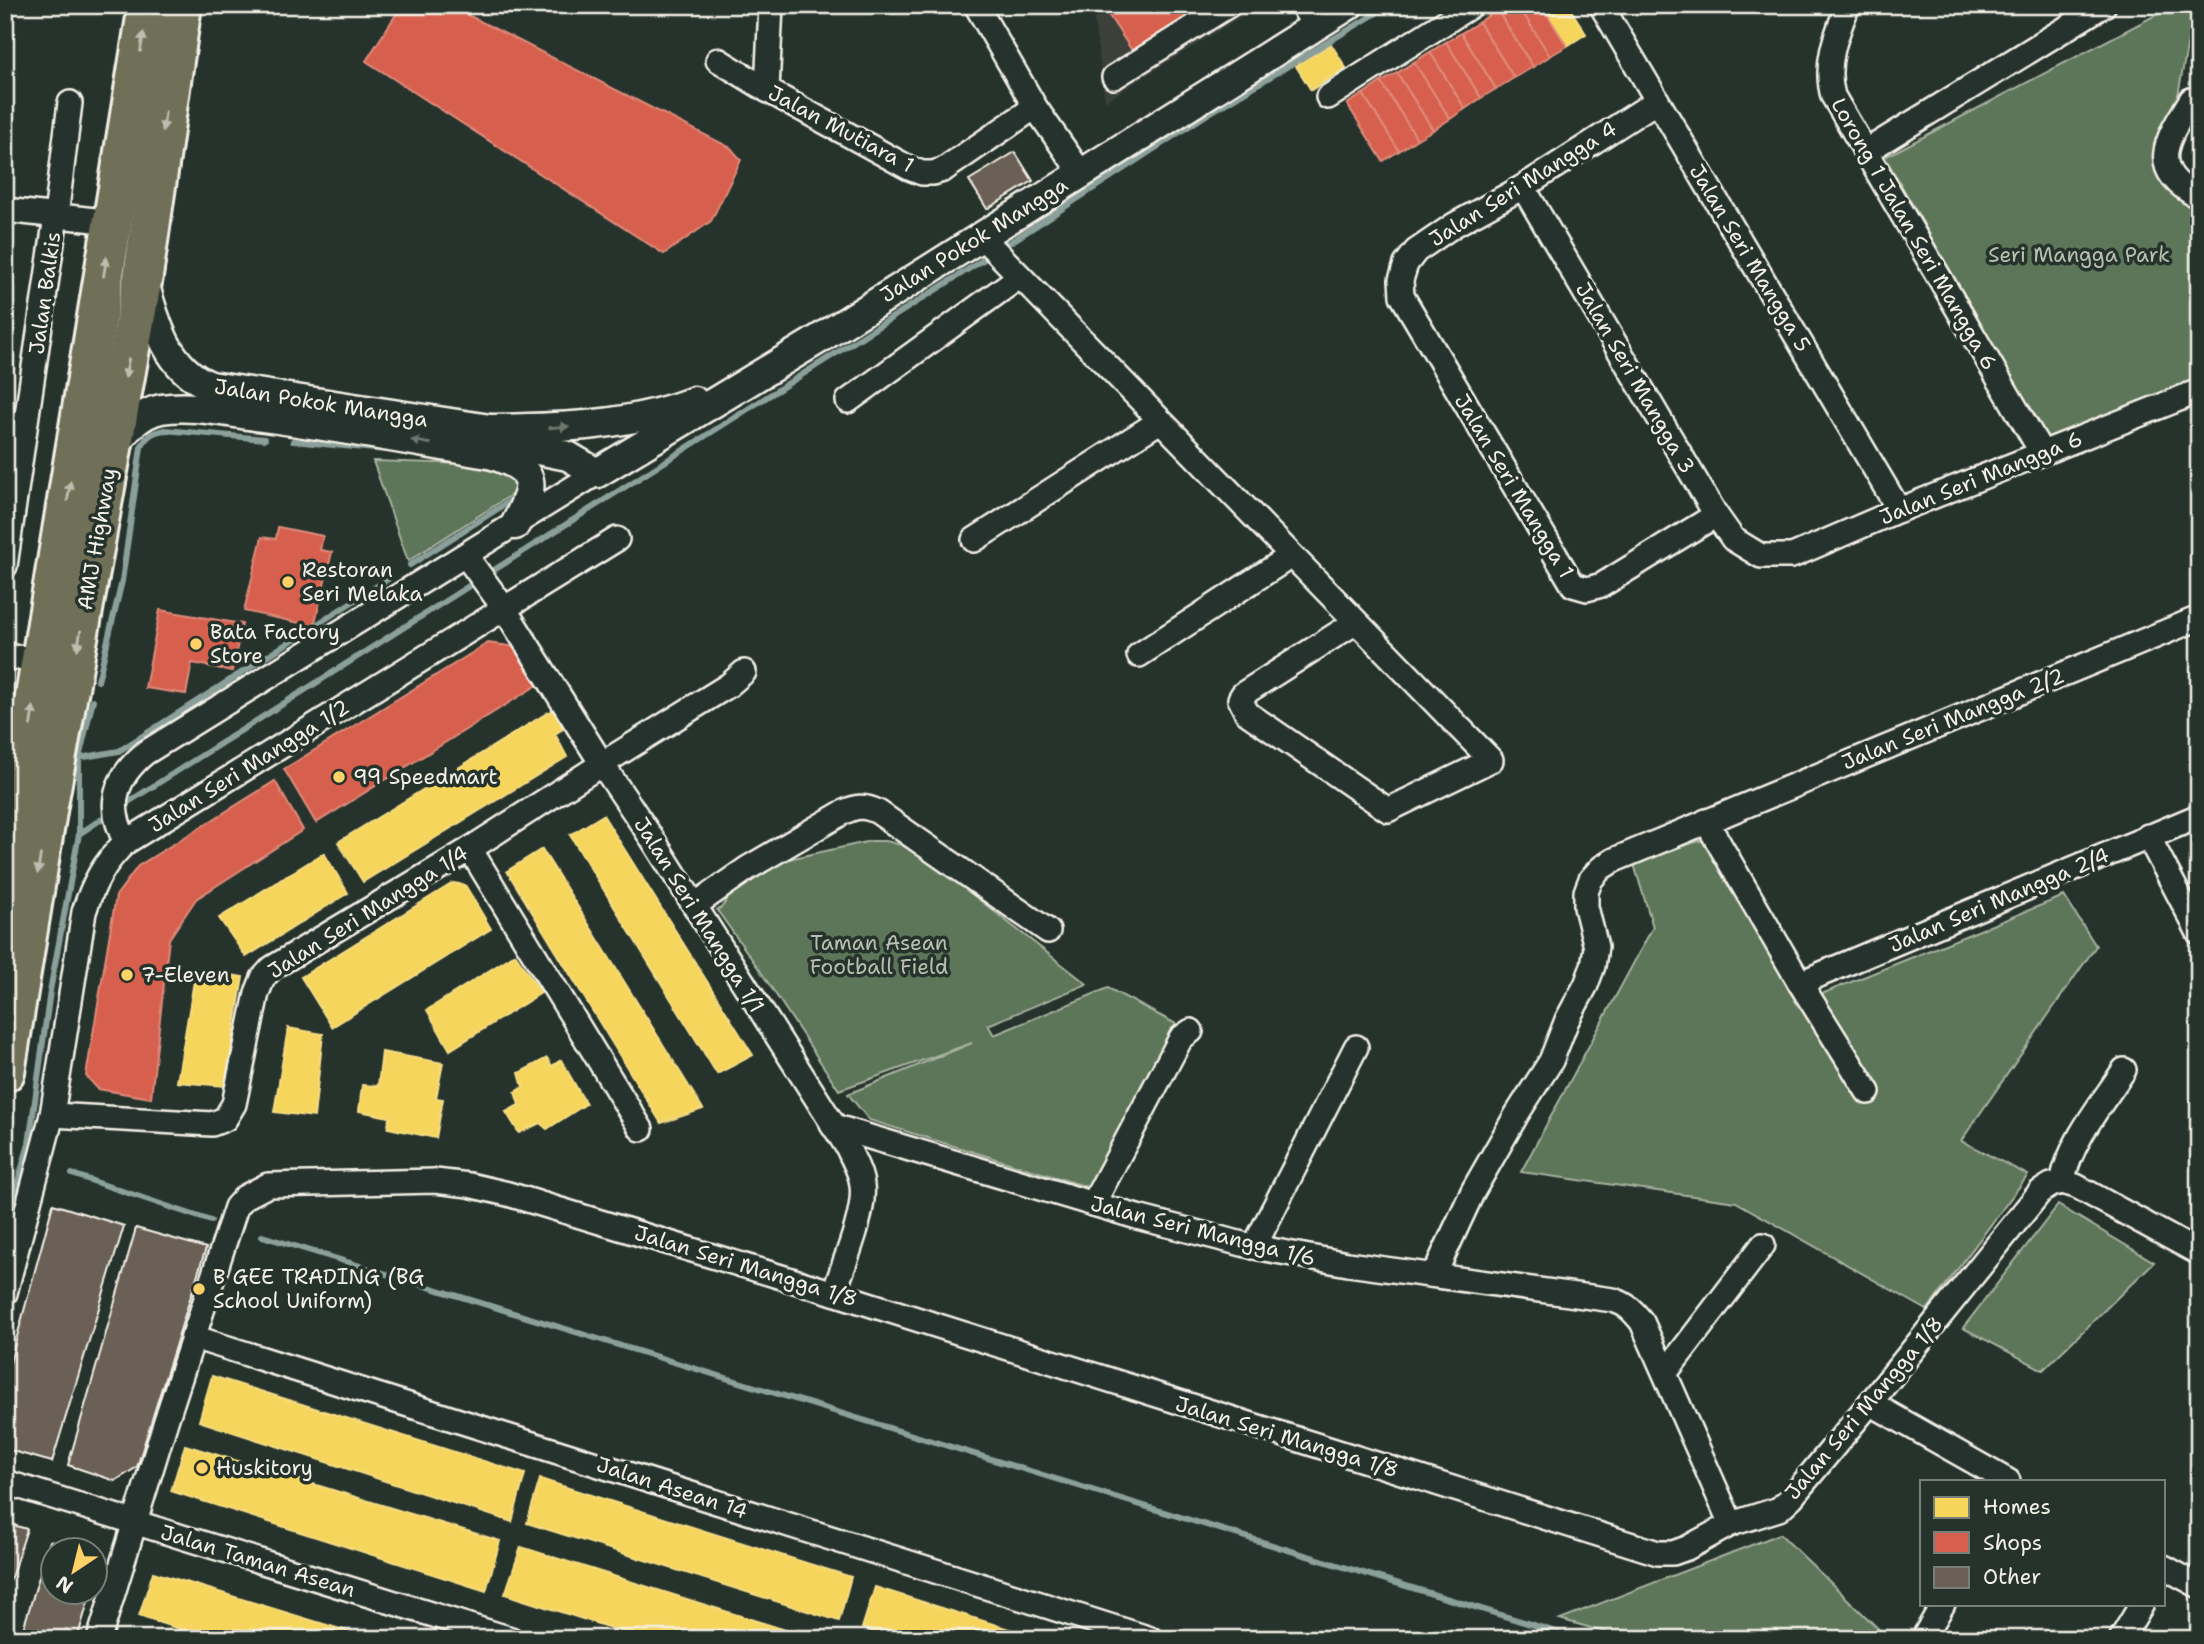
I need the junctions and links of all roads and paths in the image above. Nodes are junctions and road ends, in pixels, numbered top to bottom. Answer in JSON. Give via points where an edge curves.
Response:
{"nodes":[{"id":1,"x":148,"y":5,"type":"edge"},
{"id":2,"x":182,"y":5,"type":"edge"},
{"id":3,"x":771,"y":5,"type":"edge"},
{"id":4,"x":976,"y":5,"type":"edge"},
{"id":5,"x":1229,"y":5,"type":"edge"},
{"id":6,"x":1349,"y":5,"type":"edge"},
{"id":7,"x":1472,"y":5,"type":"edge"},
{"id":8,"x":1601,"y":5,"type":"edge"},
{"id":9,"x":1848,"y":5,"type":"edge"},
{"id":10,"x":2104,"y":5,"type":"edge"},
{"id":11,"x":1308,"y":16,"type":"edge"},
{"id":12,"x":718,"y":60,"type":"dead end"},
{"id":13,"x":1114,"y":77,"type":"dead end"},
{"id":14,"x":767,"y":90,"type":"junction"},
{"id":15,"x":1328,"y":97,"type":"dead end"},
{"id":16,"x":2190,"y":100,"type":"dead end"},
{"id":17,"x":1657,"y":101,"type":"junction"},
{"id":18,"x":70,"y":103,"type":"dead end"},
{"id":19,"x":1035,"y":107,"type":"junction"},
{"id":20,"x":1865,"y":152,"type":"junction"},
{"id":21,"x":1081,"y":173,"type":"junction"},
{"id":22,"x":1523,"y":187,"type":"junction"},
{"id":23,"x":2199,"y":197,"type":"edge"},
{"id":24,"x":5,"y":210,"type":"edge"},
{"id":25,"x":56,"y":216,"type":"junction"},
{"id":26,"x":113,"y":222,"type":"junction"},
{"id":27,"x":992,"y":247,"type":"junction"},
{"id":28,"x":143,"y":276,"type":"junction"},
{"id":29,"x":1019,"y":277,"type":"junction"},
{"id":30,"x":1401,"y":279,"type":"joint"},
{"id":31,"x":752,"y":379,"type":"junction"},
{"id":32,"x":2199,"y":391,"type":"edge"},
{"id":33,"x":848,"y":401,"type":"dead end"},
{"id":34,"x":1160,"y":421,"type":"junction"},
{"id":35,"x":489,"y":442,"type":"junction"},
{"id":36,"x":112,"y":452,"type":"junction"},
{"id":37,"x":2042,"y":453,"type":"junction"},
{"id":38,"x":597,"y":473,"type":"junction"},
{"id":39,"x":1899,"y":510,"type":"junction"},
{"id":40,"x":1716,"y":515,"type":"junction"},
{"id":41,"x":515,"y":525,"type":"junction"},
{"id":42,"x":617,"y":539,"type":"dead end"},
{"id":43,"x":974,"y":540,"type":"dead end"},
{"id":44,"x":1291,"y":556,"type":"junction"},
{"id":45,"x":1761,"y":556,"type":"joint"},
{"id":46,"x":471,"y":562,"type":"junction"},
{"id":47,"x":5,"y":566,"type":"edge"},
{"id":48,"x":504,"y":608,"type":"junction"},
{"id":49,"x":2199,"y":618,"type":"edge"},
{"id":50,"x":1356,"y":622,"type":"junction"},
{"id":51,"x":1139,"y":655,"type":"dead end"},
{"id":52,"x":23,"y":657,"type":"edge"},
{"id":53,"x":744,"y":673,"type":"dead end"},
{"id":54,"x":601,"y":764,"type":"junction"},
{"id":55,"x":2199,"y":816,"type":"edge"},
{"id":56,"x":1706,"y":821,"type":"junction"},
{"id":57,"x":2148,"y":836,"type":"junction"},
{"id":58,"x":126,"y":842,"type":"junction"},
{"id":59,"x":470,"y":849,"type":"junction"},
{"id":60,"x":5,"y":880,"type":"edge"},
{"id":61,"x":695,"y":905,"type":"junction"},
{"id":62,"x":1048,"y":931,"type":"dead end"},
{"id":63,"x":2199,"y":933,"type":"edge"},
{"id":64,"x":1800,"y":983,"type":"junction"},
{"id":65,"x":1191,"y":1031,"type":"dead end"},
{"id":66,"x":1356,"y":1047,"type":"dead end"},
{"id":67,"x":2124,"y":1070,"type":"dead end"},
{"id":68,"x":5,"y":1072,"type":"edge"},
{"id":69,"x":1868,"y":1092,"type":"dead end"},
{"id":70,"x":52,"y":1115,"type":"junction"},
{"id":71,"x":833,"y":1126,"type":"junction"},
{"id":72,"x":642,"y":1129,"type":"dead end"},
{"id":73,"x":2062,"y":1182,"type":"junction"},
{"id":74,"x":1093,"y":1204,"type":"junction"},
{"id":75,"x":1763,"y":1245,"type":"dead end"},
{"id":76,"x":1254,"y":1247,"type":"junction"},
{"id":77,"x":2199,"y":1253,"type":"edge"},
{"id":78,"x":1434,"y":1275,"type":"junction"},
{"id":79,"x":5,"y":1293,"type":"edge"},
{"id":80,"x":834,"y":1293,"type":"junction"},
{"id":81,"x":193,"y":1337,"type":"junction"},
{"id":82,"x":1665,"y":1372,"type":"junction"},
{"id":83,"x":1870,"y":1403,"type":"junction"},
{"id":84,"x":2006,"y":1480,"type":"edge"},
{"id":85,"x":5,"y":1482,"type":"edge"},
{"id":86,"x":134,"y":1522,"type":"junction"},
{"id":87,"x":1731,"y":1524,"type":"junction"},
{"id":88,"x":2166,"y":1568,"type":"edge"},
{"id":89,"x":2199,"y":1586,"type":"edge"},
{"id":90,"x":1941,"y":1606,"type":"edge"},
{"id":91,"x":2141,"y":1606,"type":"edge"},
{"id":92,"x":99,"y":1639,"type":"edge"},
{"id":93,"x":511,"y":1639,"type":"edge"},
{"id":94,"x":1150,"y":1639,"type":"edge"},
{"id":95,"x":1923,"y":1639,"type":"edge"},
{"id":96,"x":2121,"y":1639,"type":"edge"}],
"edges":[{"from":26,"to":1,"type":"highway","name":"AMJ Highway","one_way":true},
{"from":2,"to":28,"type":"highway","name":"AMJ Highway","one_way":true},
{"from":3,"to":14,"type":"street"},
{"from":4,"to":19,"type":"street"},
{"from":5,"to":13,"type":"street"},
{"from":6,"to":11,"type":"street","name":"Jalan Pokok Mangga"},
{"from":7,"to":15,"type":"street"},
{"from":8,"to":17,"type":"street","name":"Jalan Seri Mangga 5"},
{"from":9,"to":20,"type":"street","name":"Lorong 1 Jalan Seri Mangga 6","via":[[1833,47],[1829,84]]},
{"from":10,"to":20,"type":"street"},
{"from":11,"to":21,"type":"street","name":"Jalan Pokok Mangga"},
{"from":12,"to":14,"type":"street","name":"Jalan Mutiara 1"},
{"from":14,"to":19,"type":"street","name":"Jalan Mutiara 1","via":[[922,173],[943,170]]},
{"from":16,"to":23,"type":"street","via":[[2164,158],[2170,175]]},
{"from":17,"to":22,"type":"street","name":"Jalan Seri Mangga 4"},
{"from":17,"to":39,"type":"street","name":"Jalan Seri Mangga 5"},
{"from":18,"to":25,"type":"street","name":"Jalan Balkis"},
{"from":19,"to":21,"type":"street"},
{"from":20,"to":37,"type":"street","name":"Lorong 1 Jalan Seri Mangga 6"},
{"from":21,"to":27,"type":"street","name":"Jalan Pokok Mangga"},
{"from":22,"to":30,"type":"street","name":"Jalan Seri Mangga 4","via":[[1416,251]]},
{"from":22,"to":40,"type":"street","name":"Jalan Seri Mangga 3"},
{"from":24,"to":25,"type":"street"},
{"from":25,"to":26,"type":"street"},
{"from":25,"to":47,"type":"street","name":"Jalan Balkis"},
{"from":52,"to":26,"type":"highway","name":"AMJ Highway","one_way":true},
{"from":27,"to":29,"type":"street"},
{"from":27,"to":31,"type":"street","name":"Jalan Pokok Mangga"},
{"from":28,"to":35,"type":"street","name":"Jalan Pokok Mangga","via":[[162,337],[174,358],[198,382]]},
{"from":28,"to":36,"type":"highway","name":"AMJ Highway","one_way":true},
{"from":29,"to":33,"type":"street"},
{"from":29,"to":34,"type":"street"},
{"from":30,"to":40,"type":"street","name":"Jalan Seri Mangga 1","via":[[1402,296],[1573,585],[1587,589],[1602,585]]},
{"from":35,"to":31,"type":"street","one_way":true,"via":[[668,411]]},
{"from":31,"to":38,"type":"street","name":"Jalan Pokok Mangga"},
{"from":32,"to":37,"type":"street","name":"Jalan Seri Mangga 6"},
{"from":34,"to":43,"type":"street"},
{"from":34,"to":44,"type":"street"},
{"from":35,"to":36,"type":"street","name":"Jalan Pokok Mangga","one_way":true,"via":[[178,408],[158,410],[141,419],[120,436]]},
{"from":35,"to":38,"type":"street","name":"Jalan Pokok Mangga","via":[[509,454],[518,446],[568,456]]},
{"from":35,"to":41,"type":"street","via":[[530,479],[526,504]]},
{"from":36,"to":68,"type":"highway","name":"AMJ Highway","one_way":true},
{"from":37,"to":39,"type":"street","name":"Jalan Seri Mangga 6"},
{"from":38,"to":41,"type":"street","name":"Jalan Pokok Mangga"},
{"from":39,"to":45,"type":"street","name":"Jalan Seri Mangga 6","via":[[1792,556]]},
{"from":40,"to":45,"type":"street","name":"Jalan Seri Mangga 3","via":[[1733,539]]},
{"from":41,"to":46,"type":"street","name":"Jalan Pokok Mangga"},
{"from":42,"to":48,"type":"street","name":"Jalan Seri Mangga 1/2"},
{"from":44,"to":50,"type":"street"},
{"from":44,"to":51,"type":"street"},
{"from":46,"to":48,"type":"street","name":"Jalan Seri Mangga 1/1"},
{"from":46,"to":58,"type":"street","name":"Jalan Pokok Mangga","via":[[396,597],[145,753],[129,767],[117,789],[117,819]]},
{"from":48,"to":54,"type":"street","name":"Jalan Seri Mangga 1/1"},
{"from":48,"to":58,"type":"street","name":"Jalan Seri Mangga 1/2"},
{"from":49,"to":56,"type":"street","name":"Jalan Seri Mangga 2/2"},
{"from":50,"to":50,"type":"street","via":[[1442,711],[1490,760],[1388,810],[1247,713],[1240,699],[1243,694]]},
{"from":60,"to":52,"type":"highway","name":"AMJ Highway","one_way":true},
{"from":53,"to":54,"type":"street","name":"Jalan Seri Mangga 1/4"},
{"from":54,"to":59,"type":"street","name":"Jalan Seri Mangga 1/4"},
{"from":54,"to":61,"type":"street","name":"Jalan Seri Mangga 1/1"},
{"from":55,"to":57,"type":"street","name":"Jalan Seri Mangga 2/4"},
{"from":56,"to":64,"type":"street"},
{"from":56,"to":78,"type":"street","name":"Jalan Seri Mangga 2/2","via":[[1615,860],[1591,879],[1586,907],[1596,947],[1593,966],[1551,1061],[1473,1191]]},
{"from":57,"to":63,"type":"street"},
{"from":57,"to":64,"type":"street","name":"Jalan Seri Mangga 2/4"},
{"from":58,"to":70,"type":"street","name":"Jalan Seri Mangga 1/2","via":[[110,856],[84,912]]},
{"from":59,"to":70,"type":"street","name":"Jalan Seri Mangga 1/4","via":[[272,968],[257,993],[234,1104],[225,1119],[212,1124]]},
{"from":59,"to":72,"type":"street"},
{"from":61,"to":62,"type":"street","via":[[842,813],[867,806]]},
{"from":61,"to":71,"type":"street","name":"Jalan Seri Mangga 1/1"},
{"from":64,"to":69,"type":"street"},
{"from":65,"to":74,"type":"street","via":[[1181,1038]]},
{"from":66,"to":76,"type":"street"},
{"from":67,"to":73,"type":"street","via":[[2074,1147]]},
{"from":70,"to":79,"type":"street","name":"Jalan Seri Mangga 1/2"},
{"from":71,"to":74,"type":"street","name":"Jalan Seri Mangga 1/6"},
{"from":71,"to":80,"type":"street","name":"Jalan Seri Mangga 1/1","via":[[848,1148],[862,1184],[859,1219]]},
{"from":73,"to":77,"type":"street"},
{"from":73,"to":83,"type":"street","name":"Jalan Seri Mangga 1/8","via":[[2040,1192]]},
{"from":74,"to":76,"type":"street","name":"Jalan Seri Mangga 1/6"},
{"from":75,"to":82,"type":"street"},
{"from":76,"to":78,"type":"street","name":"Jalan Seri Mangga 1/6"},
{"from":78,"to":82,"type":"street","name":"Jalan Seri Mangga 1/6","via":[[1623,1303],[1642,1322]]},
{"from":80,"to":81,"type":"street","name":"Jalan Seri Mangga 1/8","via":[[469,1185],[435,1181],[268,1185],[245,1196],[236,1207]]},
{"from":80,"to":87,"type":"street","name":"Jalan Seri Mangga 1/8","via":[[1658,1553],[1687,1548]]},
{"from":81,"to":86,"type":"street"},
{"from":81,"to":94,"type":"street","name":"Jalan Asean 14"},
{"from":82,"to":87,"type":"street"},
{"from":83,"to":84,"type":"street"},
{"from":83,"to":87,"type":"street","name":"Jalan Seri Mangga 1/8","via":[[1779,1509]]},
{"from":85,"to":86,"type":"street","name":"Jalan Taman Asean"},
{"from":86,"to":92,"type":"street"},
{"from":86,"to":93,"type":"street","name":"Jalan Taman Asean"},
{"from":88,"to":89,"type":"street"},
{"from":90,"to":95,"type":"street"},
{"from":91,"to":96,"type":"street"}]}
